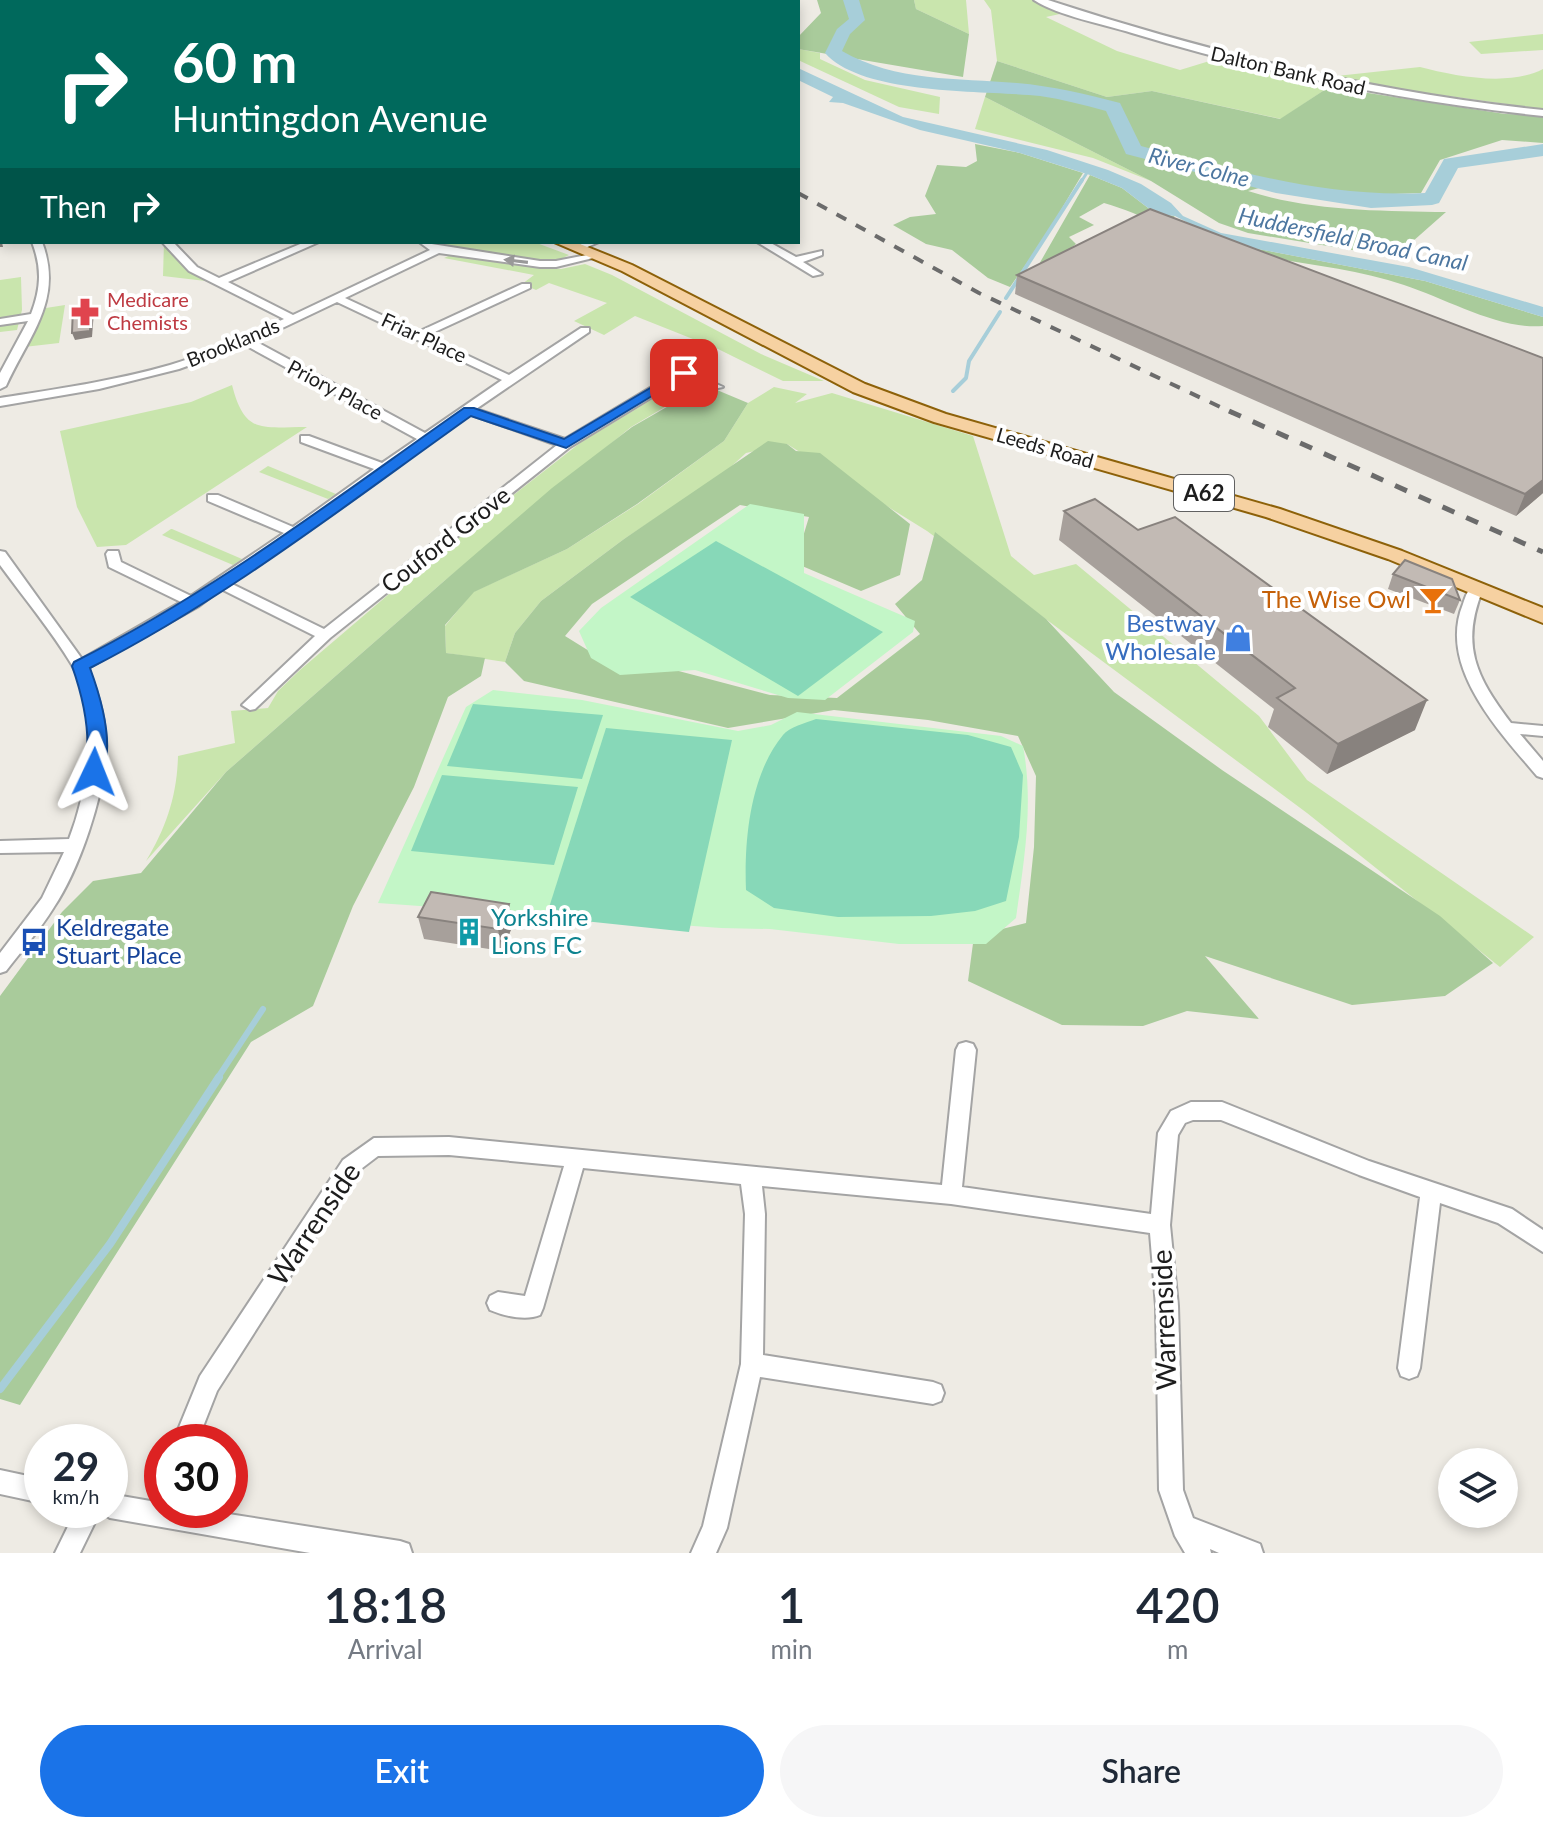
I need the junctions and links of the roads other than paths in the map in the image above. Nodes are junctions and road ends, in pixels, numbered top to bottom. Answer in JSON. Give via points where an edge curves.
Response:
{"nodes":[{"id":1,"x":1039,"y":0,"type":"edge"},
{"id":2,"x":1543,"y":113,"type":"edge"},
{"id":3,"x":38,"y":244,"type":"edge"},
{"id":4,"x":169,"y":244,"type":"edge"},
{"id":5,"x":309,"y":244,"type":"edge"},
{"id":6,"x":428,"y":244,"type":"edge"},
{"id":7,"x":765,"y":244,"type":"edge"},
{"id":8,"x":582,"y":247,"type":"edge"},
{"id":9,"x":438,"y":250,"type":"junction"},
{"id":10,"x":818,"y":253,"type":"dead end"},
{"id":11,"x":795,"y":261,"type":"junction"},
{"id":12,"x":817,"y":274,"type":"dead end"},
{"id":13,"x":217,"y":283,"type":"junction"},
{"id":14,"x":526,"y":286,"type":"dead end"},
{"id":15,"x":508,"y":294,"type":"junction"},
{"id":16,"x":521,"y":298,"type":"dead end"},
{"id":17,"x":339,"y":299,"type":"junction"},
{"id":18,"x":35,"y":317,"type":"junction"},
{"id":19,"x":293,"y":319,"type":"junction"},
{"id":20,"x":0,"y":322,"type":"edge"},
{"id":21,"x":585,"y":330,"type":"dead end"},
{"id":22,"x":420,"y":335,"type":"junction"},
{"id":23,"x":246,"y":341,"type":"junction"},
{"id":24,"x":662,"y":363,"type":"dead end"},
{"id":25,"x":684,"y":373,"type":"junction"},
{"id":26,"x":510,"y":380,"type":"junction"},
{"id":27,"x":0,"y":386,"type":"edge"},
{"id":28,"x":717,"y":387,"type":"dead end"},
{"id":29,"x":0,"y":402,"type":"edge"},
{"id":30,"x":469,"y":410,"type":"junction"},
{"id":31,"x":305,"y":439,"type":"dead end"},
{"id":32,"x":426,"y":439,"type":"junction"},
{"id":33,"x":566,"y":444,"type":"junction"},
{"id":34,"x":383,"y":468,"type":"junction"},
{"id":35,"x":213,"y":498,"type":"dead end"},
{"id":36,"x":294,"y":532,"type":"junction"},
{"id":37,"x":113,"y":554,"type":"dead end"},
{"id":38,"x":0,"y":555,"type":"edge"},
{"id":39,"x":223,"y":585,"type":"junction"},
{"id":40,"x":1476,"y":589,"type":"junction"},
{"id":41,"x":194,"y":603,"type":"junction"},
{"id":42,"x":1543,"y":616,"type":"edge"},
{"id":43,"x":325,"y":635,"type":"junction"},
{"id":44,"x":80,"y":666,"type":"junction"},
{"id":45,"x":250,"y":705,"type":"dead end"},
{"id":46,"x":1506,"y":728,"type":"junction"},
{"id":47,"x":1543,"y":731,"type":"edge"},
{"id":48,"x":1543,"y":772,"type":"edge"},
{"id":49,"x":75,"y":845,"type":"junction"},
{"id":50,"x":0,"y":847,"type":"edge"},
{"id":51,"x":0,"y":966,"type":"edge"},
{"id":52,"x":966,"y":1050,"type":"dead end"},
{"id":53,"x":576,"y":1159,"type":"junction"},
{"id":54,"x":750,"y":1176,"type":"junction"},
{"id":55,"x":1431,"y":1189,"type":"junction"},
{"id":56,"x":951,"y":1195,"type":"junction"},
{"id":57,"x":1160,"y":1225,"type":"junction"},
{"id":58,"x":1543,"y":1242,"type":"edge"},
{"id":59,"x":498,"y":1303,"type":"dead end"},
{"id":60,"x":752,"y":1364,"type":"junction"},
{"id":61,"x":1409,"y":1368,"type":"dead end"},
{"id":62,"x":933,"y":1393,"type":"dead end"},
{"id":63,"x":192,"y":1424,"type":"edge"},
{"id":64,"x":0,"y":1482,"type":"edge"},
{"id":65,"x":24,"y":1487,"type":"edge"},
{"id":66,"x":1184,"y":1527,"type":"junction"},
{"id":67,"x":80,"y":1528,"type":"edge"},
{"id":68,"x":237,"y":1528,"type":"edge"},
{"id":69,"x":309,"y":1547,"type":"edge"},
{"id":70,"x":67,"y":1553,"type":"edge"},
{"id":71,"x":400,"y":1553,"type":"edge"},
{"id":72,"x":703,"y":1553,"type":"edge"},
{"id":73,"x":1199,"y":1553,"type":"edge"},
{"id":74,"x":1251,"y":1553,"type":"edge"}],
"edges":[{"from":1,"to":2,"type":"street","name":"Dalton Bank Road","via":[[1188,49],[1318,81]]},
{"from":3,"to":18,"type":"street","via":[[46,271],[42,306]]},
{"from":4,"to":13,"type":"street","via":[[193,269]]},
{"from":5,"to":13,"type":"street"},
{"from":6,"to":9,"type":"street"},
{"from":7,"to":11,"type":"street"},
{"from":8,"to":9,"type":"street","one_way":true,"via":[[556,264]]},
{"from":8,"to":40,"type":"main road","name":"Leeds Road","number":"A62","via":[[859,388],[940,418],[1273,513]]},
{"from":9,"to":17,"type":"street","name":"Brooklands"},
{"from":10,"to":11,"type":"street"},
{"from":11,"to":12,"type":"street"},
{"from":13,"to":19,"type":"street"},
{"from":14,"to":15,"type":"street"},
{"from":15,"to":16,"type":"street"},
{"from":15,"to":22,"type":"street"},
{"from":17,"to":19,"type":"street","name":"Brooklands"},
{"from":17,"to":22,"type":"street","name":"Friar Place"},
{"from":18,"to":20,"type":"street"},
{"from":18,"to":27,"type":"street"},
{"from":19,"to":23,"type":"street","name":"Brooklands"},
{"from":21,"to":26,"type":"street"},
{"from":22,"to":26,"type":"street","name":"Friar Place"},
{"from":23,"to":29,"type":"street","name":"Brooklands","via":[[144,375]]},
{"from":23,"to":32,"type":"street","name":"Priory Place"},
{"from":24,"to":25,"type":"street"},
{"from":25,"to":28,"type":"street"},
{"from":25,"to":33,"type":"street","name":"Couford Grove"},
{"from":26,"to":30,"type":"street"},
{"from":30,"to":32,"type":"street"},
{"from":30,"to":33,"type":"street"},
{"from":31,"to":34,"type":"street"},
{"from":32,"to":34,"type":"street"},
{"from":33,"to":43,"type":"street","name":"Couford Grove"},
{"from":34,"to":36,"type":"street"},
{"from":35,"to":36,"type":"street"},
{"from":36,"to":39,"type":"street"},
{"from":37,"to":41,"type":"street","via":[[114,564]]},
{"from":38,"to":44,"type":"street"},
{"from":39,"to":41,"type":"street"},
{"from":39,"to":43,"type":"street"},
{"from":40,"to":42,"type":"main road","name":"Leeds Road","number":"A62"},
{"from":40,"to":46,"type":"street","via":[[1464,609],[1466,659]]},
{"from":41,"to":44,"type":"street"},
{"from":43,"to":45,"type":"street","name":"Couford Grove"},
{"from":44,"to":49,"type":"street","via":[[90,692],[98,751]]},
{"from":46,"to":47,"type":"street"},
{"from":46,"to":48,"type":"street"},
{"from":49,"to":50,"type":"street"},
{"from":49,"to":51,"type":"street","via":[[48,903]]},
{"from":52,"to":56,"type":"street"},
{"from":53,"to":54,"type":"street","name":"Warrenside"},
{"from":53,"to":59,"type":"street","via":[[532,1308]]},
{"from":53,"to":63,"type":"street","name":"Warrenside","via":[[449,1146],[385,1145],[362,1154],[208,1384]]},
{"from":54,"to":56,"type":"street","name":"Warrenside"},
{"from":54,"to":60,"type":"street","via":[[755,1214]]},
{"from":55,"to":57,"type":"street","via":[[1222,1111],[1191,1111],[1178,1117],[1168,1133]]},
{"from":55,"to":58,"type":"street","via":[[1505,1216]]},
{"from":55,"to":61,"type":"street"},
{"from":56,"to":57,"type":"street","name":"Warrenside"},
{"from":57,"to":66,"type":"street","name":"Warrenside","via":[[1171,1490]]},
{"from":60,"to":62,"type":"street"},
{"from":60,"to":72,"type":"street","via":[[715,1528]]},
{"from":64,"to":65,"type":"street"},
{"from":66,"to":73,"type":"street","name":"Warrenside"},
{"from":66,"to":74,"type":"street"},
{"from":67,"to":70,"type":"street"},
{"from":68,"to":69,"type":"street"},
{"from":69,"to":71,"type":"street"}]}
